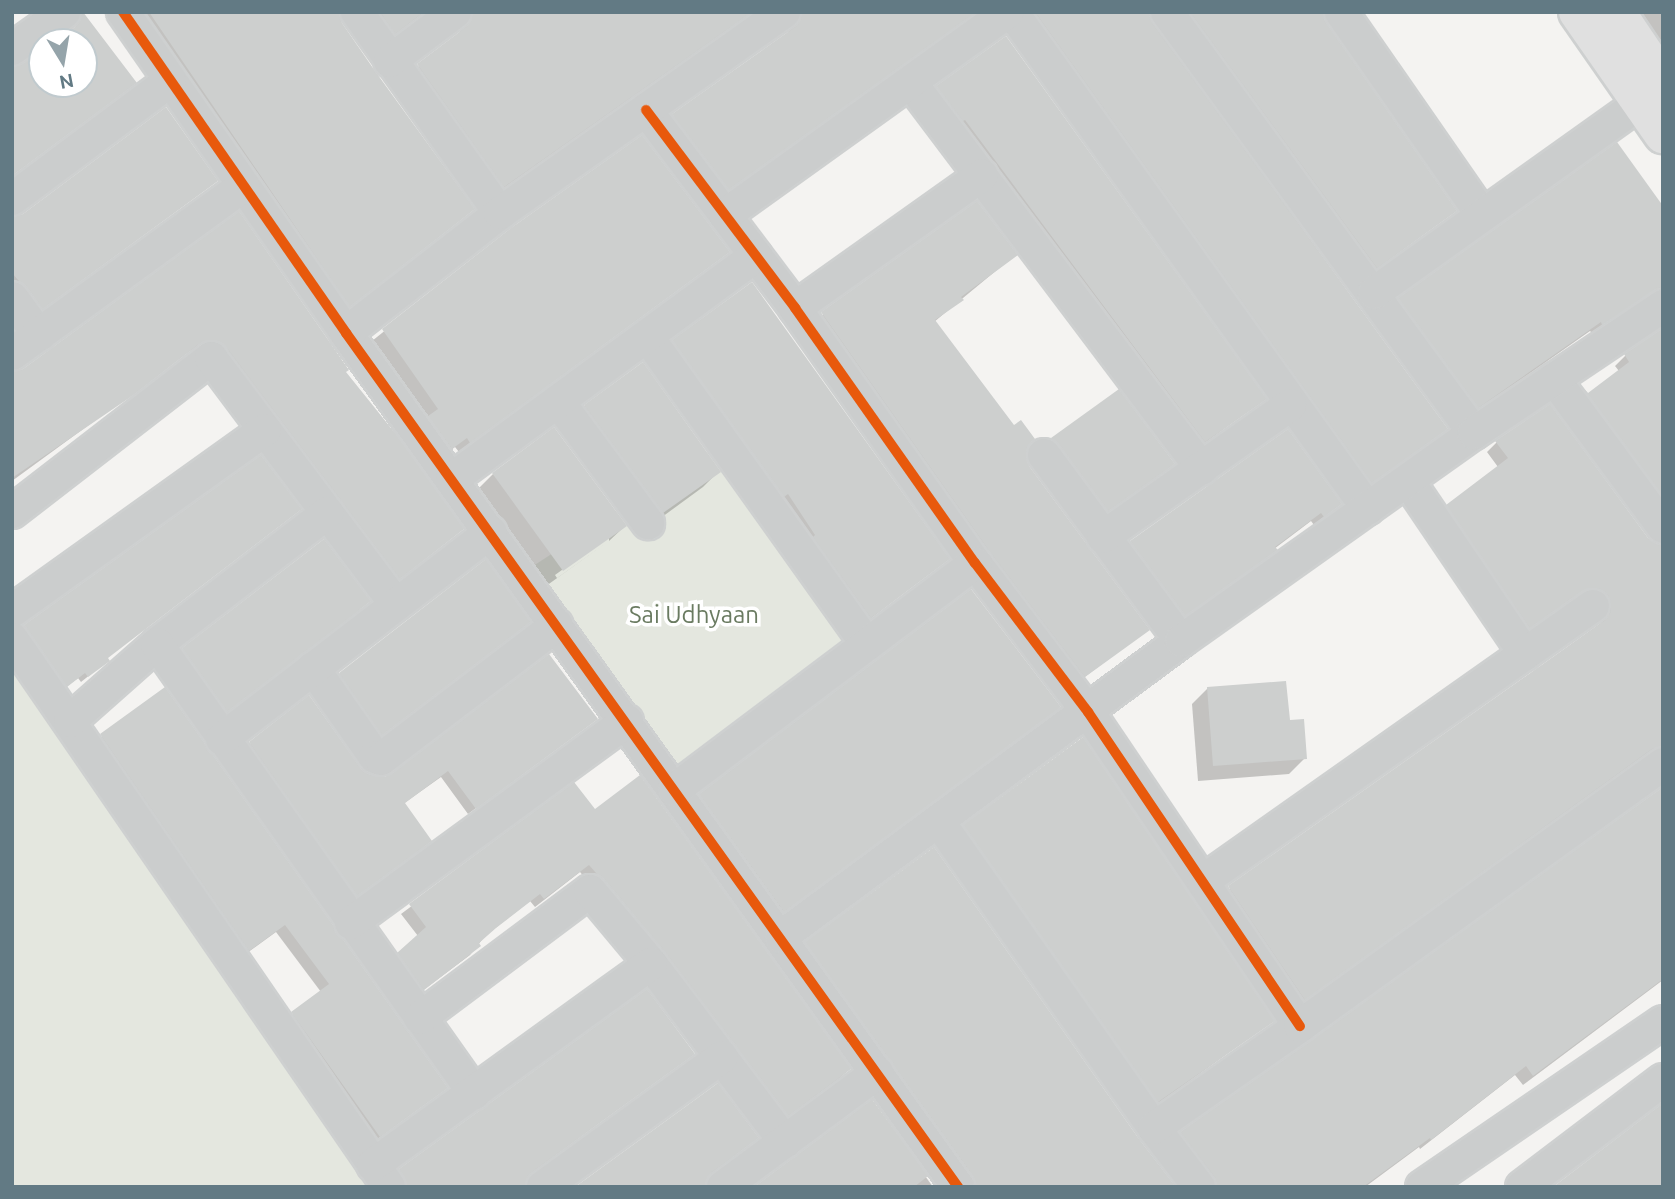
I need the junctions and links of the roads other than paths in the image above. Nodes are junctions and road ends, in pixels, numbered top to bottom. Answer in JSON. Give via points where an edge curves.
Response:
{"nodes":[{"id":1,"x":64,"y":12,"type":"edge"},
{"id":2,"x":123,"y":12,"type":"edge"},
{"id":3,"x":357,"y":12,"type":"edge"},
{"id":4,"x":455,"y":12,"type":"edge"},
{"id":5,"x":784,"y":12,"type":"edge"},
{"id":6,"x":1010,"y":12,"type":"edge"},
{"id":7,"x":1167,"y":12,"type":"edge"},
{"id":8,"x":1341,"y":12,"type":"edge"},
{"id":9,"x":1578,"y":12,"type":"edge"},
{"id":10,"x":1616,"y":12,"type":"edge"},
{"id":11,"x":12,"y":50,"type":"edge"},
{"id":12,"x":390,"y":61,"type":"junction"},
{"id":13,"x":170,"y":80,"type":"junction"},
{"id":14,"x":911,"y":83,"type":"junction"},
{"id":15,"x":1651,"y":92,"type":"edge"},
{"id":16,"x":646,"y":110,"type":"junction"},
{"id":17,"x":1663,"y":134,"type":"edge"},
{"id":18,"x":982,"y":175,"type":"junction"},
{"id":19,"x":243,"y":186,"type":"junction"},
{"id":20,"x":12,"y":199,"type":"edge"},
{"id":21,"x":500,"y":213,"type":"junction"},
{"id":22,"x":726,"y":215,"type":"junction"},
{"id":23,"x":1482,"y":215,"type":"junction"},
{"id":24,"x":756,"y":256,"type":"junction"},
{"id":25,"x":1374,"y":293,"type":"junction"},
{"id":26,"x":12,"y":298,"type":"edge"},
{"id":27,"x":1663,"y":306,"type":"edge"},
{"id":28,"x":795,"y":308,"type":"junction"},
{"id":29,"x":346,"y":333,"type":"junction"},
{"id":30,"x":39,"y":335,"type":"junction"},
{"id":31,"x":647,"y":335,"type":"junction"},
{"id":32,"x":12,"y":355,"type":"edge"},
{"id":33,"x":1554,"y":379,"type":"junction"},
{"id":34,"x":558,"y":401,"type":"junction"},
{"id":35,"x":1290,"y":405,"type":"junction"},
{"id":36,"x":265,"y":430,"type":"junction"},
{"id":37,"x":1474,"y":433,"type":"junction"},
{"id":38,"x":1044,"y":455,"type":"dead end"},
{"id":39,"x":1202,"y":469,"type":"junction"},
{"id":40,"x":452,"y":479,"type":"junction"},
{"id":41,"x":1408,"y":481,"type":"junction"},
{"id":42,"x":1368,"y":509,"type":"junction"},
{"id":43,"x":12,"y":512,"type":"edge"},
{"id":44,"x":327,"y":513,"type":"junction"},
{"id":45,"x":648,"y":523,"type":"dead end"},
{"id":46,"x":1663,"y":527,"type":"edge"},
{"id":47,"x":491,"y":532,"type":"junction"},
{"id":48,"x":1103,"y":537,"type":"junction"},
{"id":49,"x":975,"y":563,"type":"junction"},
{"id":50,"x":396,"y":604,"type":"junction"},
{"id":51,"x":1593,"y":606,"type":"dead end"},
{"id":52,"x":12,"y":611,"type":"edge"},
{"id":53,"x":557,"y":625,"type":"junction"},
{"id":54,"x":12,"y":639,"type":"edge"},
{"id":55,"x":1181,"y":641,"type":"junction"},
{"id":56,"x":157,"y":644,"type":"junction"},
{"id":57,"x":867,"y":644,"type":"junction"},
{"id":58,"x":1525,"y":654,"type":"junction"},
{"id":59,"x":313,"y":668,"type":"junction"},
{"id":60,"x":1088,"y":712,"type":"junction"},
{"id":61,"x":70,"y":721,"type":"junction"},
{"id":62,"x":627,"y":722,"type":"junction"},
{"id":63,"x":222,"y":739,"type":"junction"},
{"id":64,"x":1663,"y":764,"type":"edge"},
{"id":65,"x":674,"y":790,"type":"junction"},
{"id":66,"x":940,"y":821,"type":"junction"},
{"id":67,"x":1203,"y":881,"type":"junction"},
{"id":68,"x":351,"y":923,"type":"junction"},
{"id":69,"x":781,"y":937,"type":"junction"},
{"id":70,"x":650,"y":964,"type":"junction"},
{"id":71,"x":420,"y":1018,"type":"junction"},
{"id":72,"x":1663,"y":1022,"type":"edge"},
{"id":73,"x":1300,"y":1026,"type":"junction"},
{"id":74,"x":722,"y":1057,"type":"junction"},
{"id":75,"x":877,"y":1073,"type":"junction"},
{"id":76,"x":1663,"y":1080,"type":"edge"},
{"id":77,"x":474,"y":1093,"type":"junction"},
{"id":78,"x":1154,"y":1128,"type":"junction"},
{"id":79,"x":785,"y":1142,"type":"junction"},
{"id":80,"x":381,"y":1176,"type":"edge"},
{"id":81,"x":543,"y":1187,"type":"edge"},
{"id":82,"x":723,"y":1187,"type":"edge"},
{"id":83,"x":958,"y":1187,"type":"edge"},
{"id":84,"x":1199,"y":1187,"type":"edge"},
{"id":85,"x":1422,"y":1187,"type":"edge"},
{"id":86,"x":1521,"y":1187,"type":"edge"}],
"edges":[{"from":1,"to":11,"type":"street"},
{"from":2,"to":13,"type":"street"},
{"from":3,"to":12,"type":"street"},
{"from":4,"to":12,"type":"street"},
{"from":5,"to":16,"type":"street"},
{"from":6,"to":14,"type":"street"},
{"from":6,"to":35,"type":"street"},
{"from":7,"to":25,"type":"street"},
{"from":8,"to":23,"type":"street"},
{"from":9,"to":15,"type":"street"},
{"from":10,"to":15,"type":"street"},
{"from":12,"to":21,"type":"street"},
{"from":13,"to":19,"type":"street"},
{"from":13,"to":20,"type":"street"},
{"from":14,"to":18,"type":"street"},
{"from":14,"to":22,"type":"street"},
{"from":15,"to":17,"type":"street"},
{"from":15,"to":23,"type":"street"},
{"from":16,"to":21,"type":"street"},
{"from":16,"to":22,"type":"street"},
{"from":18,"to":28,"type":"street"},
{"from":18,"to":39,"type":"street"},
{"from":19,"to":29,"type":"street"},
{"from":19,"to":30,"type":"street"},
{"from":21,"to":29,"type":"street"},
{"from":22,"to":24,"type":"street"},
{"from":23,"to":25,"type":"street"},
{"from":24,"to":28,"type":"street"},
{"from":24,"to":31,"type":"street"},
{"from":25,"to":37,"type":"street"},
{"from":26,"to":30,"type":"street"},
{"from":27,"to":33,"type":"street"},
{"from":28,"to":49,"type":"street"},
{"from":29,"to":40,"type":"street"},
{"from":30,"to":32,"type":"street"},
{"from":31,"to":34,"type":"street"},
{"from":31,"to":57,"type":"street"},
{"from":33,"to":37,"type":"street"},
{"from":33,"to":46,"type":"street"},
{"from":34,"to":40,"type":"street"},
{"from":34,"to":45,"type":"street"},
{"from":35,"to":39,"type":"street"},
{"from":35,"to":42,"type":"street"},
{"from":36,"to":43,"type":"street","via":[[211,358]]},
{"from":36,"to":44,"type":"street"},
{"from":36,"to":52,"type":"street"},
{"from":37,"to":41,"type":"street"},
{"from":38,"to":48,"type":"street"},
{"from":39,"to":48,"type":"street"},
{"from":40,"to":47,"type":"street"},
{"from":41,"to":42,"type":"street"},
{"from":41,"to":58,"type":"street"},
{"from":42,"to":55,"type":"street"},
{"from":44,"to":50,"type":"street"},
{"from":44,"to":56,"type":"street"},
{"from":47,"to":50,"type":"street"},
{"from":47,"to":53,"type":"street"},
{"from":48,"to":55,"type":"street"},
{"from":49,"to":57,"type":"street"},
{"from":49,"to":60,"type":"street"},
{"from":50,"to":59,"type":"street"},
{"from":51,"to":58,"type":"street"},
{"from":53,"to":59,"type":"street","via":[[381,759],[375,757]]},
{"from":53,"to":62,"type":"street"},
{"from":54,"to":61,"type":"street"},
{"from":55,"to":60,"type":"street"},
{"from":56,"to":61,"type":"street"},
{"from":56,"to":63,"type":"street"},
{"from":57,"to":65,"type":"street"},
{"from":58,"to":67,"type":"street"},
{"from":59,"to":63,"type":"street"},
{"from":60,"to":66,"type":"street"},
{"from":60,"to":67,"type":"street"},
{"from":61,"to":80,"type":"street"},
{"from":62,"to":65,"type":"street"},
{"from":62,"to":68,"type":"street"},
{"from":63,"to":68,"type":"street"},
{"from":64,"to":73,"type":"street"},
{"from":65,"to":69,"type":"street"},
{"from":66,"to":69,"type":"street"},
{"from":66,"to":78,"type":"street"},
{"from":67,"to":73,"type":"street"},
{"from":68,"to":71,"type":"street"},
{"from":69,"to":75,"type":"street"},
{"from":70,"to":71,"type":"street","via":[[590,891]]},
{"from":70,"to":74,"type":"street"},
{"from":70,"to":77,"type":"street"},
{"from":71,"to":77,"type":"street"},
{"from":72,"to":85,"type":"street"},
{"from":73,"to":78,"type":"street"},
{"from":74,"to":79,"type":"street"},
{"from":74,"to":81,"type":"street"},
{"from":75,"to":79,"type":"street"},
{"from":75,"to":83,"type":"street"},
{"from":76,"to":86,"type":"street"},
{"from":77,"to":80,"type":"street"},
{"from":78,"to":84,"type":"street"},
{"from":79,"to":82,"type":"street"}]}
